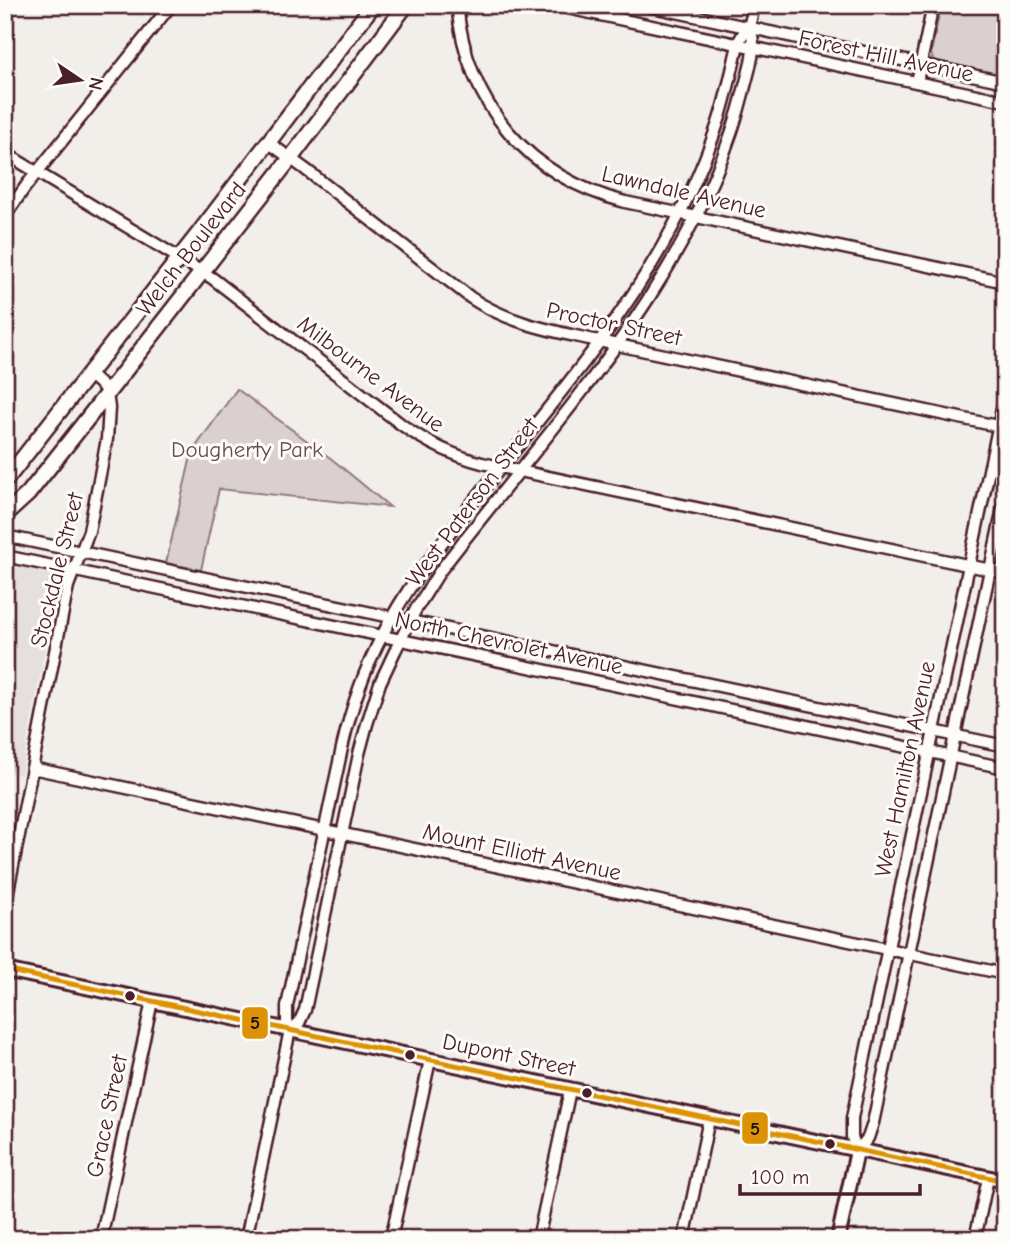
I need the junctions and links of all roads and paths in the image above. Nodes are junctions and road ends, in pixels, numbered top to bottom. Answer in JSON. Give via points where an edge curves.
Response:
{"nodes":[{"id":1,"x":171,"y":5,"type":"edge"},
{"id":2,"x":373,"y":5,"type":"edge"},
{"id":3,"x":406,"y":5,"type":"edge"},
{"id":4,"x":457,"y":5,"type":"edge"},
{"id":5,"x":553,"y":5,"type":"edge"},
{"id":6,"x":643,"y":5,"type":"edge"},
{"id":7,"x":754,"y":5,"type":"edge"},
{"id":8,"x":933,"y":5,"type":"edge"},
{"id":9,"x":749,"y":28,"type":"junction"},
{"id":10,"x":738,"y":44,"type":"junction"},
{"id":11,"x":753,"y":48,"type":"junction"},
{"id":12,"x":921,"y":64,"type":"junction"},
{"id":13,"x":917,"y":82,"type":"junction"},
{"id":14,"x":1005,"y":82,"type":"edge"},
{"id":15,"x":1005,"y":101,"type":"edge"},
{"id":16,"x":268,"y":142,"type":"junction"},
{"id":17,"x":5,"y":153,"type":"edge"},
{"id":18,"x":290,"y":159,"type":"junction"},
{"id":19,"x":38,"y":172,"type":"junction"},
{"id":20,"x":680,"y":213,"type":"junction"},
{"id":21,"x":5,"y":216,"type":"edge"},
{"id":22,"x":696,"y":216,"type":"junction"},
{"id":23,"x":180,"y":258,"type":"junction"},
{"id":24,"x":202,"y":271,"type":"junction"},
{"id":25,"x":1005,"y":282,"type":"edge"},
{"id":26,"x":600,"y":341,"type":"junction"},
{"id":27,"x":616,"y":345,"type":"junction"},
{"id":28,"x":89,"y":374,"type":"junction"},
{"id":29,"x":107,"y":393,"type":"junction"},
{"id":30,"x":1005,"y":395,"type":"edge"},
{"id":31,"x":1001,"y":427,"type":"edge"},
{"id":32,"x":502,"y":467,"type":"junction"},
{"id":33,"x":519,"y":470,"type":"junction"},
{"id":34,"x":5,"y":481,"type":"edge"},
{"id":35,"x":1005,"y":499,"type":"edge"},
{"id":36,"x":5,"y":515,"type":"edge"},
{"id":37,"x":5,"y":536,"type":"edge"},
{"id":38,"x":82,"y":552,"type":"junction"},
{"id":39,"x":5,"y":556,"type":"edge"},
{"id":40,"x":969,"y":566,"type":"junction"},
{"id":41,"x":74,"y":570,"type":"junction"},
{"id":42,"x":990,"y":570,"type":"junction"},
{"id":43,"x":1005,"y":573,"type":"edge"},
{"id":44,"x":392,"y":617,"type":"junction"},
{"id":45,"x":410,"y":621,"type":"junction"},
{"id":46,"x":382,"y":636,"type":"junction"},
{"id":47,"x":400,"y":640,"type":"junction"},
{"id":48,"x":676,"y":677,"type":"junction"},
{"id":49,"x":672,"y":697,"type":"junction"},
{"id":50,"x":934,"y":732,"type":"junction"},
{"id":51,"x":955,"y":736,"type":"junction"},
{"id":52,"x":1005,"y":746,"type":"edge"},
{"id":53,"x":929,"y":752,"type":"junction"},
{"id":54,"x":951,"y":757,"type":"junction"},
{"id":55,"x":32,"y":768,"type":"junction"},
{"id":56,"x":1005,"y":768,"type":"edge"},
{"id":57,"x":324,"y":830,"type":"junction"},
{"id":58,"x":342,"y":834,"type":"junction"},
{"id":59,"x":5,"y":906,"type":"edge"},
{"id":60,"x":888,"y":950,"type":"junction"},
{"id":61,"x":909,"y":954,"type":"junction"},
{"id":62,"x":5,"y":970,"type":"edge"},
{"id":63,"x":1005,"y":974,"type":"edge"},
{"id":64,"x":152,"y":1001,"type":"junction"},
{"id":65,"x":290,"y":1030,"type":"junction"},
{"id":66,"x":430,"y":1060,"type":"junction"},
{"id":67,"x":570,"y":1090,"type":"junction"},
{"id":68,"x":709,"y":1119,"type":"junction"},
{"id":69,"x":857,"y":1151,"type":"junction"},
{"id":70,"x":988,"y":1178,"type":"junction"},
{"id":71,"x":1005,"y":1181,"type":"edge"},
{"id":72,"x":101,"y":1239,"type":"edge"},
{"id":73,"x":246,"y":1239,"type":"edge"},
{"id":74,"x":391,"y":1239,"type":"edge"},
{"id":75,"x":538,"y":1239,"type":"edge"},
{"id":76,"x":684,"y":1239,"type":"edge"},
{"id":77,"x":838,"y":1239,"type":"edge"},
{"id":78,"x":975,"y":1239,"type":"edge"}],
"edges":[{"from":1,"to":19,"type":"street"},
{"from":2,"to":16,"type":"main road","name":"Welch Boulevard"},
{"from":3,"to":18,"type":"main road","name":"Welch Boulevard"},
{"from":4,"to":20,"type":"street","name":"Lawndale Avenue","via":[[465,51],[478,85],[527,152],[558,175],[595,193]]},
{"from":5,"to":10,"type":"street","name":"Forest Hill Avenue"},
{"from":6,"to":9,"type":"street","name":"Forest Hill Avenue"},
{"from":7,"to":9,"type":"street","name":"West Paterson Street"},
{"from":8,"to":12,"type":"street"},
{"from":9,"to":10,"type":"street","name":"West Paterson Street"},
{"from":9,"to":11,"type":"street","name":"West Paterson Street"},
{"from":9,"to":12,"type":"street","name":"Forest Hill Avenue"},
{"from":10,"to":11,"type":"street","name":"Forest Hill Avenue"},
{"from":10,"to":20,"type":"street","name":"West Paterson Street","via":[[717,126]]},
{"from":11,"to":13,"type":"street","name":"Forest Hill Avenue"},
{"from":11,"to":22,"type":"street","name":"West Paterson Street","via":[[732,132]]},
{"from":12,"to":13,"type":"street"},
{"from":12,"to":14,"type":"street","name":"Forest Hill Avenue"},
{"from":13,"to":15,"type":"street","name":"Forest Hill Avenue"},
{"from":16,"to":18,"type":"street","name":"Proctor Street"},
{"from":16,"to":23,"type":"main road","name":"Welch Boulevard"},
{"from":17,"to":19,"type":"street","name":"Milbourne Avenue"},
{"from":18,"to":24,"type":"main road","name":"Welch Boulevard"},
{"from":18,"to":26,"type":"street","name":"Proctor Street","via":[[478,303],[527,325]]},
{"from":19,"to":21,"type":"street"},
{"from":19,"to":23,"type":"street","name":"Milbourne Avenue"},
{"from":20,"to":22,"type":"street","name":"Lawndale Avenue"},
{"from":20,"to":26,"type":"street","name":"West Paterson Street"},
{"from":22,"to":25,"type":"street","name":"Lawndale Avenue"},
{"from":22,"to":27,"type":"street","name":"West Paterson Street"},
{"from":23,"to":24,"type":"street","name":"Milbourne Avenue"},
{"from":23,"to":28,"type":"main road","name":"Welch Boulevard"},
{"from":24,"to":29,"type":"main road","name":"Welch Boulevard"},
{"from":24,"to":32,"type":"street","name":"Milbourne Avenue","via":[[422,439],[462,457]]},
{"from":26,"to":27,"type":"street","name":"Proctor Street"},
{"from":26,"to":32,"type":"street","name":"West Paterson Street"},
{"from":27,"to":31,"type":"street","name":"Proctor Street"},
{"from":27,"to":33,"type":"street","name":"West Paterson Street"},
{"from":28,"to":29,"type":"street"},
{"from":28,"to":34,"type":"main road","name":"Welch Boulevard"},
{"from":29,"to":36,"type":"main road","name":"Welch Boulevard","via":[[28,494]]},
{"from":29,"to":38,"type":"street","name":"Stockdale Street","via":[[106,445]]},
{"from":30,"to":31,"type":"street","name":"West Hamilton Avenue"},
{"from":31,"to":40,"type":"street","name":"West Hamilton Avenue"},
{"from":32,"to":33,"type":"street","name":"Milbourne Avenue"},
{"from":32,"to":44,"type":"street","name":"West Paterson Street","via":[[422,569]]},
{"from":33,"to":40,"type":"street","name":"Milbourne Avenue"},
{"from":33,"to":45,"type":"street","name":"West Paterson Street","via":[[440,571]]},
{"from":35,"to":42,"type":"street","name":"West Hamilton Avenue"},
{"from":37,"to":38,"type":"street","name":"North Chevrolet Avenue"},
{"from":38,"to":41,"type":"street","name":"Stockdale Street"},
{"from":38,"to":44,"type":"street","name":"North Chevrolet Avenue"},
{"from":39,"to":41,"type":"street","name":"North Chevrolet Avenue"},
{"from":40,"to":42,"type":"street","name":"Milbourne Avenue"},
{"from":40,"to":50,"type":"street","name":"West Hamilton Avenue"},
{"from":41,"to":46,"type":"street","name":"North Chevrolet Avenue"},
{"from":41,"to":55,"type":"street","name":"Stockdale Street"},
{"from":42,"to":43,"type":"street","name":"Milbourne Avenue"},
{"from":42,"to":51,"type":"street","name":"West Hamilton Avenue"},
{"from":44,"to":45,"type":"street","name":"North Chevrolet Avenue"},
{"from":44,"to":46,"type":"street","name":"West Paterson Street"},
{"from":45,"to":47,"type":"street","name":"West Paterson Street"},
{"from":45,"to":48,"type":"street","name":"North Chevrolet Avenue"},
{"from":46,"to":47,"type":"street","name":"North Chevrolet Avenue"},
{"from":46,"to":57,"type":"street","name":"West Paterson Street","via":[[349,719]]},
{"from":47,"to":49,"type":"street","name":"North Chevrolet Avenue"},
{"from":47,"to":58,"type":"street","name":"West Paterson Street","via":[[367,724]]},
{"from":48,"to":49,"type":"street"},
{"from":48,"to":50,"type":"street","name":"North Chevrolet Avenue"},
{"from":49,"to":53,"type":"street","name":"North Chevrolet Avenue"},
{"from":50,"to":51,"type":"street","name":"North Chevrolet Avenue"},
{"from":50,"to":53,"type":"street","name":"West Hamilton Avenue"},
{"from":51,"to":52,"type":"street","name":"North Chevrolet Avenue"},
{"from":51,"to":54,"type":"street","name":"West Hamilton Avenue"},
{"from":53,"to":54,"type":"street","name":"North Chevrolet Avenue"},
{"from":53,"to":60,"type":"street","name":"West Hamilton Avenue"},
{"from":54,"to":56,"type":"street","name":"North Chevrolet Avenue"},
{"from":54,"to":61,"type":"street","name":"West Hamilton Avenue"},
{"from":55,"to":57,"type":"street","name":"Mount Elliott Avenue"},
{"from":55,"to":59,"type":"street","name":"Stockdale Street"},
{"from":57,"to":58,"type":"street","name":"Mount Elliott Avenue"},
{"from":57,"to":65,"type":"street","name":"West Paterson Street","via":[[287,1006]]},
{"from":58,"to":60,"type":"street","name":"Mount Elliott Avenue"},
{"from":58,"to":65,"type":"street","name":"West Paterson Street","via":[[305,1010]]},
{"from":60,"to":61,"type":"street","name":"Mount Elliott Avenue"},
{"from":60,"to":69,"type":"street","name":"West Hamilton Avenue","via":[[852,1118]]},
{"from":61,"to":63,"type":"street","name":"Mount Elliott Avenue"},
{"from":61,"to":69,"type":"street","name":"West Hamilton Avenue","via":[[872,1129]]},
{"from":62,"to":64,"type":"street","name":"Dupont Street"},
{"from":64,"to":65,"type":"street","name":"Dupont Street"},
{"from":64,"to":72,"type":"street","name":"Grace Street"},
{"from":65,"to":66,"type":"street","name":"Dupont Street"},
{"from":65,"to":73,"type":"street","name":"West Paterson Street"},
{"from":66,"to":67,"type":"street","name":"Dupont Street"},
{"from":66,"to":74,"type":"street"},
{"from":67,"to":68,"type":"street","name":"Dupont Street"},
{"from":67,"to":75,"type":"street"},
{"from":68,"to":69,"type":"street","name":"Dupont Street"},
{"from":68,"to":76,"type":"street"},
{"from":69,"to":70,"type":"street","name":"Dupont Street"},
{"from":69,"to":77,"type":"street","name":"West Hamilton Avenue"},
{"from":70,"to":71,"type":"street","name":"Dupont Street"},
{"from":70,"to":78,"type":"street"}]}
